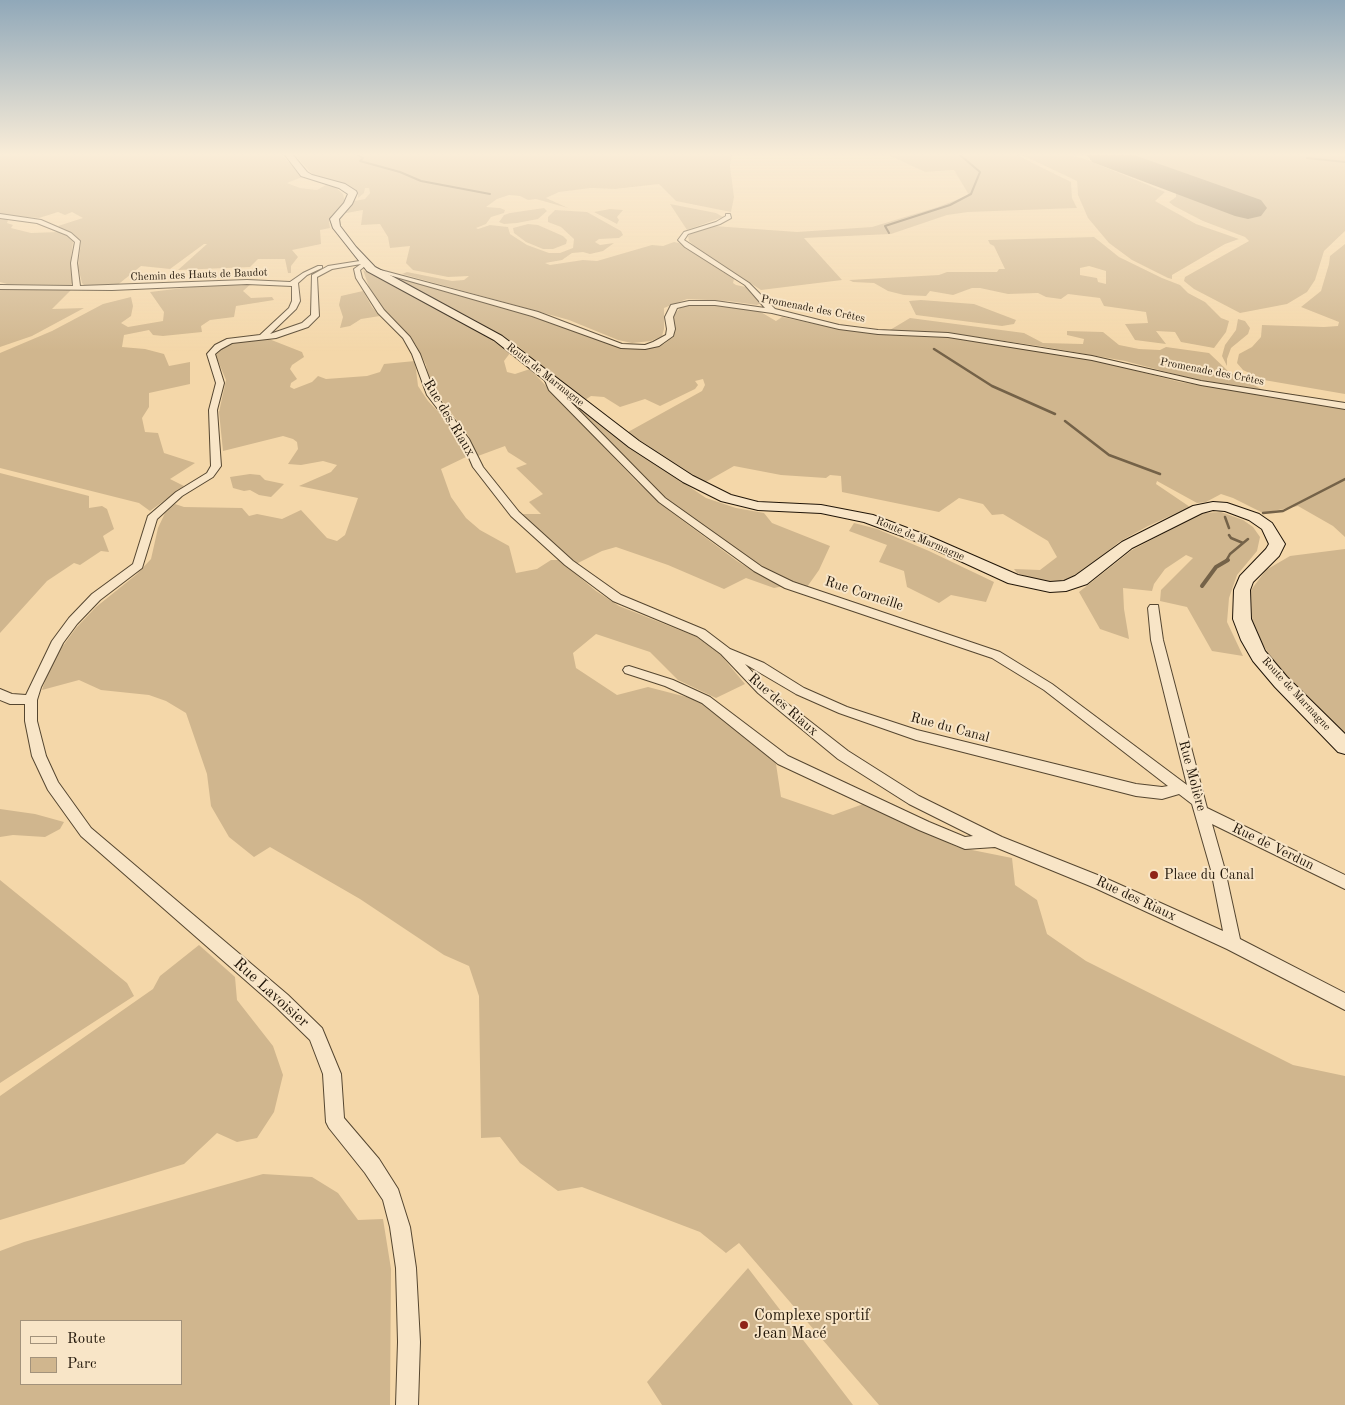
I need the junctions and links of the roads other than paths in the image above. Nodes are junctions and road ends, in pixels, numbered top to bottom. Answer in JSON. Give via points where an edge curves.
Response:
{"nodes":[{"id":1,"x":37,"y":221,"type":"edge"},
{"id":2,"x":334,"y":221,"type":"edge"},
{"id":3,"x":722,"y":221,"type":"edge"},
{"id":4,"x":347,"y":263,"type":"junction"},
{"id":5,"x":367,"y":264,"type":"junction"},
{"id":6,"x":295,"y":283,"type":"junction"},
{"id":7,"x":1,"y":286,"type":"edge"},
{"id":8,"x":77,"y":288,"type":"junction"},
{"id":9,"x":772,"y":312,"type":"junction"},
{"id":10,"x":262,"y":338,"type":"junction"},
{"id":11,"x":548,"y":378,"type":"junction"},
{"id":12,"x":1345,"y":406,"type":"edge"},
{"id":13,"x":1154,"y":608,"type":"dead end"},
{"id":14,"x":725,"y":651,"type":"junction"},
{"id":15,"x":629,"y":670,"type":"dead end"},
{"id":16,"x":0,"y":694,"type":"edge"},
{"id":17,"x":31,"y":700,"type":"junction"},
{"id":18,"x":1345,"y":746,"type":"edge"},
{"id":19,"x":1180,"y":788,"type":"junction"},
{"id":20,"x":1200,"y":807,"type":"junction"},
{"id":21,"x":997,"y":841,"type":"junction"},
{"id":22,"x":1345,"y":882,"type":"edge"},
{"id":23,"x":1233,"y":944,"type":"junction"},
{"id":24,"x":1345,"y":1002,"type":"edge"},
{"id":25,"x":407,"y":1405,"type":"edge"}],
"edges":[{"from":1,"to":8,"type":"street","via":[[69,234],[78,242],[74,263]]},
{"from":2,"to":5,"type":"street","name":"Route de Marmagne"},
{"from":3,"to":9,"type":"street","via":[[686,233],[681,240],[747,284]]},
{"from":4,"to":5,"type":"street"},
{"from":4,"to":6,"type":"street","via":[[312,270]]},
{"from":4,"to":10,"type":"street","via":[[324,269],[314,276],[316,311],[305,326]]},
{"from":5,"to":9,"type":"street","name":"Promenade des Crêtes","via":[[535,314],[631,347],[656,344],[670,336],[671,310],[681,305],[715,303]]},
{"from":5,"to":11,"type":"street","name":"Route de Marmagne","via":[[498,338]]},
{"from":5,"to":14,"type":"street","name":"Rue des Riaux","via":[[357,269],[359,278],[381,311],[406,338],[416,354],[431,395],[465,439],[478,467],[515,514],[569,563],[617,598],[701,633]]},
{"from":6,"to":8,"type":"street","name":"Chemin des Hauts de Baudot"},
{"from":6,"to":10,"type":"street","via":[[296,301],[292,309]]},
{"from":7,"to":8,"type":"street","name":"Chemin des Hauts de Baudot"},
{"from":9,"to":12,"type":"street","name":"Promenade des Crêtes","via":[[839,327],[948,335],[1092,358],[1201,383]]},
{"from":10,"to":17,"type":"street","via":[[230,341],[211,354],[220,383],[213,410],[216,466],[210,475],[179,494],[152,518],[138,566],[96,597],[73,621],[47,660]]},
{"from":11,"to":18,"type":"street","name":"Route de Marmagne","via":[[634,444],[688,479],[726,498],[758,506],[821,509],[868,518],[1032,584],[1066,586],[1081,580],[1127,545],[1198,509],[1213,506],[1242,511],[1267,526],[1277,544],[1246,580],[1242,590],[1242,619],[1250,640],[1281,682]]},
{"from":11,"to":19,"type":"street","name":"Rue Corneille","via":[[552,388],[662,500],[758,569],[790,585],[996,655],[1048,687]]},
{"from":13,"to":20,"type":"street","name":"Rue Molière","via":[[1157,640]]},
{"from":14,"to":19,"type":"street","name":"Rue du Canal","via":[[760,666],[800,691],[916,736],[1136,790],[1162,793]]},
{"from":14,"to":21,"type":"street","name":"Rue des Riaux","via":[[762,690],[843,755],[914,800]]},
{"from":15,"to":21,"type":"street","via":[[706,700],[783,760],[924,826],[965,843]]},
{"from":16,"to":17,"type":"street","via":[[10,699]]},
{"from":17,"to":25,"type":"street","name":"Rue Lavoisier","via":[[31,722],[39,756],[52,786],[86,832],[316,1034],[332,1074],[335,1122],[372,1166],[391,1196],[400,1227],[406,1268]]},
{"from":19,"to":20,"type":"street","name":"Rue Corneille"},
{"from":20,"to":22,"type":"street","name":"Rue de Verdun"},
{"from":20,"to":23,"type":"street","name":"Rue Molière","via":[[1218,870]]},
{"from":21,"to":23,"type":"street","name":"Rue des Riaux","via":[[1100,883]]},
{"from":23,"to":24,"type":"street","name":"Rue des Riaux"}]}
